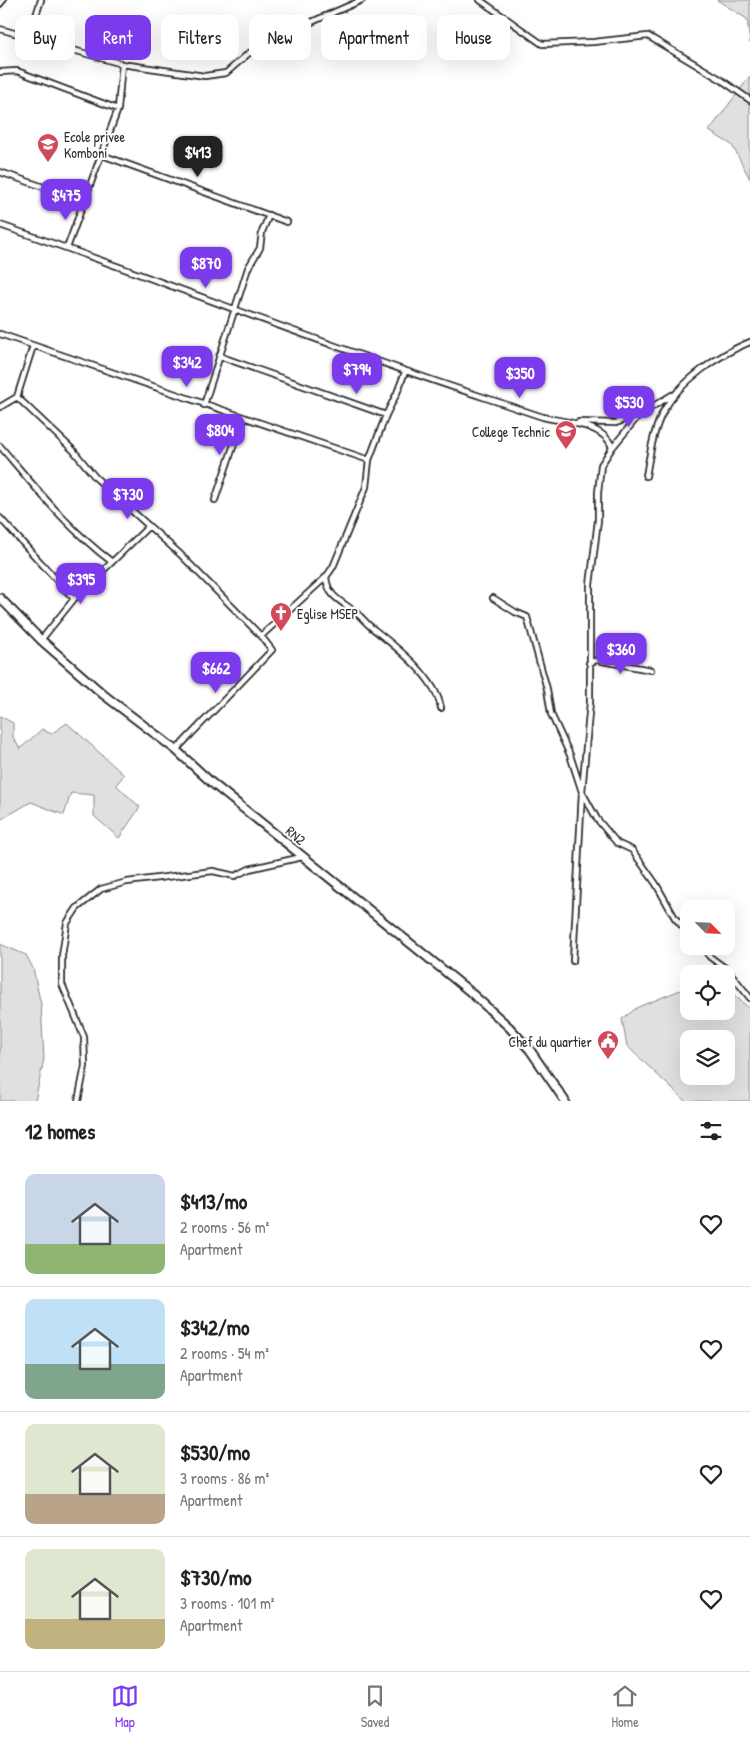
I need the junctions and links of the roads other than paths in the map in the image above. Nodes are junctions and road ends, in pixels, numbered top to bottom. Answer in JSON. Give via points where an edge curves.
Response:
{"nodes":[{"id":1,"x":3,"y":0,"type":"edge"},
{"id":2,"x":41,"y":0,"type":"edge"},
{"id":3,"x":362,"y":0,"type":"edge"},
{"id":4,"x":480,"y":0,"type":"edge"},
{"id":5,"x":0,"y":4,"type":"edge"},
{"id":6,"x":37,"y":15,"type":"edge"},
{"id":7,"x":0,"y":28,"type":"edge"},
{"id":8,"x":15,"y":32,"type":"edge"},
{"id":9,"x":75,"y":50,"type":"edge"},
{"id":10,"x":122,"y":64,"type":"junction"},
{"id":11,"x":0,"y":72,"type":"edge"},
{"id":12,"x":750,"y":100,"type":"edge"},
{"id":13,"x":118,"y":109,"type":"junction"},
{"id":14,"x":102,"y":155,"type":"junction"},
{"id":15,"x":0,"y":172,"type":"edge"},
{"id":16,"x":84,"y":201,"type":"junction"},
{"id":17,"x":269,"y":215,"type":"junction"},
{"id":18,"x":287,"y":222,"type":"dead end"},
{"id":19,"x":0,"y":225,"type":"edge"},
{"id":20,"x":67,"y":248,"type":"junction"},
{"id":21,"x":235,"y":310,"type":"junction"},
{"id":22,"x":0,"y":334,"type":"edge"},
{"id":23,"x":750,"y":342,"type":"edge"},
{"id":24,"x":33,"y":346,"type":"junction"},
{"id":25,"x":219,"y":356,"type":"junction"},
{"id":26,"x":405,"y":372,"type":"junction"},
{"id":27,"x":675,"y":394,"type":"junction"},
{"id":28,"x":17,"y":397,"type":"junction"},
{"id":29,"x":204,"y":405,"type":"junction"},
{"id":30,"x":0,"y":407,"type":"edge"},
{"id":31,"x":640,"y":414,"type":"junction"},
{"id":32,"x":386,"y":415,"type":"junction"},
{"id":33,"x":243,"y":418,"type":"junction"},
{"id":34,"x":573,"y":422,"type":"junction"},
{"id":35,"x":0,"y":446,"type":"edge"},
{"id":36,"x":612,"y":448,"type":"junction"},
{"id":37,"x":368,"y":460,"type":"junction"},
{"id":38,"x":646,"y":476,"type":"dead end"},
{"id":39,"x":215,"y":500,"type":"dead end"},
{"id":40,"x":0,"y":518,"type":"edge"},
{"id":41,"x":149,"y":526,"type":"junction"},
{"id":42,"x":112,"y":562,"type":"junction"},
{"id":43,"x":326,"y":577,"type":"junction"},
{"id":44,"x":0,"y":598,"type":"edge"},
{"id":45,"x":493,"y":598,"type":"dead end"},
{"id":46,"x":74,"y":599,"type":"junction"},
{"id":47,"x":260,"y":636,"type":"junction"},
{"id":48,"x":41,"y":640,"type":"junction"},
{"id":49,"x":589,"y":663,"type":"junction"},
{"id":50,"x":651,"y":670,"type":"dead end"},
{"id":51,"x":441,"y":708,"type":"dead end"},
{"id":52,"x":176,"y":750,"type":"junction"},
{"id":53,"x":582,"y":792,"type":"junction"},
{"id":54,"x":302,"y":857,"type":"junction"},
{"id":55,"x":680,"y":924,"type":"edge"},
{"id":56,"x":708,"y":955,"type":"edge"},
{"id":57,"x":573,"y":961,"type":"dead end"},
{"id":58,"x":750,"y":998,"type":"edge"},
{"id":59,"x":78,"y":1101,"type":"edge"},
{"id":60,"x":565,"y":1101,"type":"edge"}],
"edges":[{"from":1,"to":5,"type":"street"},
{"from":2,"to":6,"type":"street"},
{"from":3,"to":10,"type":"street","via":[[255,50],[224,74],[205,76]]},
{"from":4,"to":12,"type":"street","via":[[542,44],[649,36]]},
{"from":7,"to":8,"type":"street"},
{"from":9,"to":10,"type":"street"},
{"from":10,"to":13,"type":"street"},
{"from":11,"to":13,"type":"street","via":[[17,71]]},
{"from":13,"to":14,"type":"street"},
{"from":14,"to":16,"type":"street"},
{"from":14,"to":17,"type":"street"},
{"from":15,"to":16,"type":"street"},
{"from":16,"to":20,"type":"street"},
{"from":17,"to":18,"type":"street"},
{"from":17,"to":21,"type":"street","via":[[260,248],[248,268]]},
{"from":19,"to":20,"type":"street"},
{"from":20,"to":21,"type":"street"},
{"from":21,"to":25,"type":"street"},
{"from":21,"to":26,"type":"street"},
{"from":22,"to":24,"type":"street"},
{"from":23,"to":27,"type":"street","via":[[703,369]]},
{"from":24,"to":28,"type":"street"},
{"from":24,"to":29,"type":"street"},
{"from":25,"to":29,"type":"street"},
{"from":25,"to":32,"type":"street"},
{"from":26,"to":32,"type":"street"},
{"from":26,"to":34,"type":"street","via":[[543,416]]},
{"from":27,"to":31,"type":"street"},
{"from":27,"to":38,"type":"street","via":[[663,412]]},
{"from":28,"to":30,"type":"street"},
{"from":28,"to":41,"type":"street"},
{"from":29,"to":33,"type":"street"},
{"from":31,"to":34,"type":"street","via":[[616,423]]},
{"from":31,"to":36,"type":"street"},
{"from":32,"to":37,"type":"street"},
{"from":33,"to":37,"type":"street"},
{"from":33,"to":39,"type":"street"},
{"from":34,"to":36,"type":"street","via":[[600,433]]},
{"from":35,"to":42,"type":"street","via":[[90,546]]},
{"from":36,"to":49,"type":"street","via":[[601,465],[598,493],[590,585]]},
{"from":37,"to":43,"type":"street","via":[[366,487]]},
{"from":40,"to":46,"type":"street"},
{"from":41,"to":42,"type":"street"},
{"from":41,"to":47,"type":"street"},
{"from":42,"to":46,"type":"street"},
{"from":43,"to":47,"type":"street"},
{"from":43,"to":51,"type":"street","via":[[327,587],[337,599],[408,658],[431,684],[438,694]]},
{"from":44,"to":48,"type":"main road","name":"RN2"},
{"from":45,"to":53,"type":"street","via":[[527,617],[551,714],[570,755]]},
{"from":46,"to":48,"type":"street"},
{"from":47,"to":52,"type":"street","via":[[271,653]]},
{"from":48,"to":52,"type":"main road","name":"RN2","via":[[104,695]]},
{"from":49,"to":50,"type":"street","via":[[597,660]]},
{"from":49,"to":53,"type":"street","via":[[590,702]]},
{"from":52,"to":54,"type":"main road","name":"RN2"},
{"from":53,"to":55,"type":"street","via":[[597,819],[617,843],[632,850]]},
{"from":53,"to":57,"type":"street"},
{"from":54,"to":59,"type":"street","via":[[249,869],[235,876],[213,871],[127,882],[101,889],[77,908],[66,926],[62,987],[84,1038],[85,1066]]},
{"from":54,"to":60,"type":"main road","name":"RN2","via":[[468,990],[509,1027],[530,1050]]},
{"from":56,"to":58,"type":"street","via":[[728,970]]}]}
